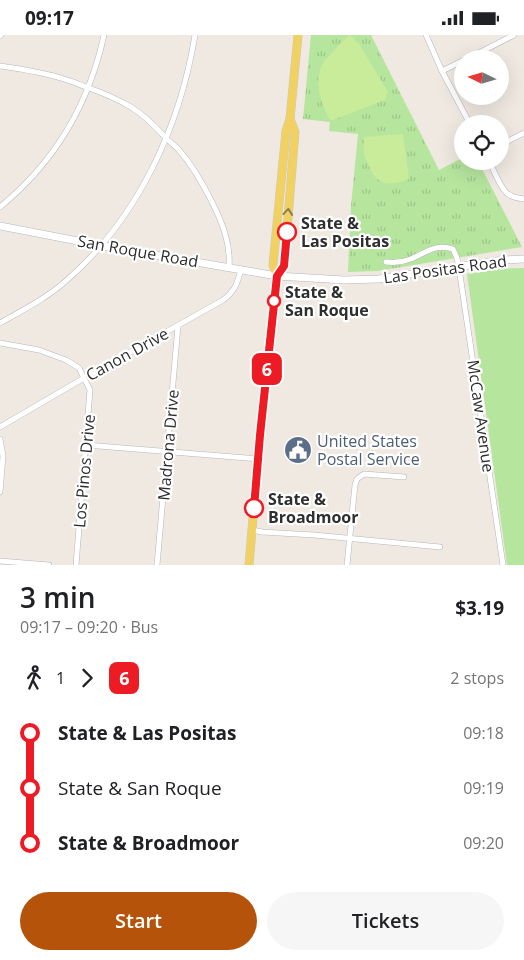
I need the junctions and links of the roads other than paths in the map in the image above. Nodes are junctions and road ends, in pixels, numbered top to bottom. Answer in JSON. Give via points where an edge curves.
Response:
{"nodes":[{"id":1,"x":104,"y":35,"type":"edge"},
{"id":2,"x":195,"y":35,"type":"edge"},
{"id":3,"x":298,"y":35,"type":"edge"},
{"id":4,"x":426,"y":35,"type":"edge"},
{"id":5,"x":514,"y":35,"type":"edge"},
{"id":6,"x":485,"y":50,"type":"edge"},
{"id":7,"x":454,"y":65,"type":"edge"},
{"id":8,"x":0,"y":66,"type":"edge"},
{"id":9,"x":442,"y":71,"type":"junction"},
{"id":10,"x":89,"y":88,"type":"junction"},
{"id":11,"x":465,"y":115,"type":"edge"},
{"id":12,"x":524,"y":133,"type":"edge"},
{"id":13,"x":166,"y":138,"type":"junction"},
{"id":14,"x":509,"y":140,"type":"edge"},
{"id":15,"x":494,"y":170,"type":"edge"},
{"id":16,"x":524,"y":199,"type":"edge"},
{"id":17,"x":0,"y":207,"type":"edge"},
{"id":18,"x":0,"y":226,"type":"edge"},
{"id":19,"x":101,"y":245,"type":"junction"},
{"id":20,"x":524,"y":259,"type":"edge"},
{"id":21,"x":386,"y":263,"type":"dead end"},
{"id":22,"x":229,"y":267,"type":"junction"},
{"id":23,"x":459,"y":267,"type":"junction"},
{"id":24,"x":241,"y":270,"type":"junction"},
{"id":25,"x":277,"y":276,"type":"junction"},
{"id":26,"x":0,"y":323,"type":"edge"},
{"id":27,"x":178,"y":326,"type":"junction"},
{"id":28,"x":0,"y":343,"type":"edge"},
{"id":29,"x":84,"y":378,"type":"junction"},
{"id":30,"x":0,"y":427,"type":"edge"},
{"id":31,"x":0,"y":439,"type":"edge"},
{"id":32,"x":86,"y":445,"type":"junction"},
{"id":33,"x":167,"y":452,"type":"junction"},
{"id":34,"x":258,"y":459,"type":"junction"},
{"id":35,"x":404,"y":477,"type":"dead end"},
{"id":36,"x":0,"y":492,"type":"edge"},
{"id":37,"x":252,"y":530,"type":"junction"},
{"id":38,"x":350,"y":538,"type":"junction"},
{"id":39,"x":440,"y":547,"type":"dead end"},
{"id":40,"x":0,"y":561,"type":"edge"},
{"id":41,"x":49,"y":565,"type":"edge"},
{"id":42,"x":76,"y":565,"type":"edge"},
{"id":43,"x":157,"y":565,"type":"edge"},
{"id":44,"x":249,"y":565,"type":"edge"},
{"id":45,"x":347,"y":565,"type":"edge"},
{"id":46,"x":503,"y":565,"type":"edge"}],
"edges":[{"from":1,"to":10,"type":"street"},
{"from":2,"to":13,"type":"street","via":[[184,86]]},
{"from":3,"to":25,"type":"main road","via":[[290,119],[295,131],[284,266]]},
{"from":4,"to":9,"type":"street"},
{"from":5,"to":6,"type":"street"},
{"from":7,"to":9,"type":"street"},
{"from":8,"to":10,"type":"street","via":[[32,71]]},
{"from":9,"to":11,"type":"street"},
{"from":10,"to":13,"type":"street","via":[[130,107],[154,124]]},
{"from":10,"to":17,"type":"street","via":[[52,152],[30,180]]},
{"from":12,"to":14,"type":"street"},
{"from":13,"to":19,"type":"street","via":[[140,191]]},
{"from":13,"to":22,"type":"street","via":[[194,170],[216,210],[226,237]]},
{"from":15,"to":16,"type":"street","via":[[507,194]]},
{"from":18,"to":19,"type":"street","name":"San Roque Road"},
{"from":19,"to":22,"type":"street","name":"San Roque Road"},
{"from":19,"to":26,"type":"street","via":[[52,292]]},
{"from":20,"to":23,"type":"street","name":"Las Positas Road"},
{"from":21,"to":23,"type":"street","via":[[396,263],[446,247],[453,249]]},
{"from":22,"to":24,"type":"street","name":"San Roque Road"},
{"from":23,"to":25,"type":"street","name":"Las Positas Road","via":[[359,281]]},
{"from":23,"to":46,"type":"street","name":"McCaw Avenue"},
{"from":24,"to":25,"type":"street","name":"San Roque Road"},
{"from":24,"to":27,"type":"street","name":"Canon Drive","via":[[231,294]]},
{"from":25,"to":34,"type":"main road"},
{"from":27,"to":29,"type":"street","name":"Canon Drive"},
{"from":27,"to":33,"type":"street","name":"Madrona Drive"},
{"from":28,"to":29,"type":"street","via":[[55,355],[76,366]]},
{"from":29,"to":30,"type":"street","name":"Canon Drive"},
{"from":29,"to":32,"type":"street","name":"Los Pinos Drive","via":[[91,393]]},
{"from":31,"to":36,"type":"street","via":[[3,456]]},
{"from":32,"to":33,"type":"street"},
{"from":32,"to":42,"type":"street","name":"Los Pinos Drive"},
{"from":33,"to":34,"type":"street"},
{"from":33,"to":43,"type":"street","name":"Madrona Drive"},
{"from":34,"to":37,"type":"main road"},
{"from":35,"to":38,"type":"street","via":[[367,474],[359,477],[354,485]]},
{"from":37,"to":38,"type":"street"},
{"from":37,"to":44,"type":"main road"},
{"from":38,"to":39,"type":"street"},
{"from":38,"to":45,"type":"street"},
{"from":40,"to":41,"type":"street"}]}
